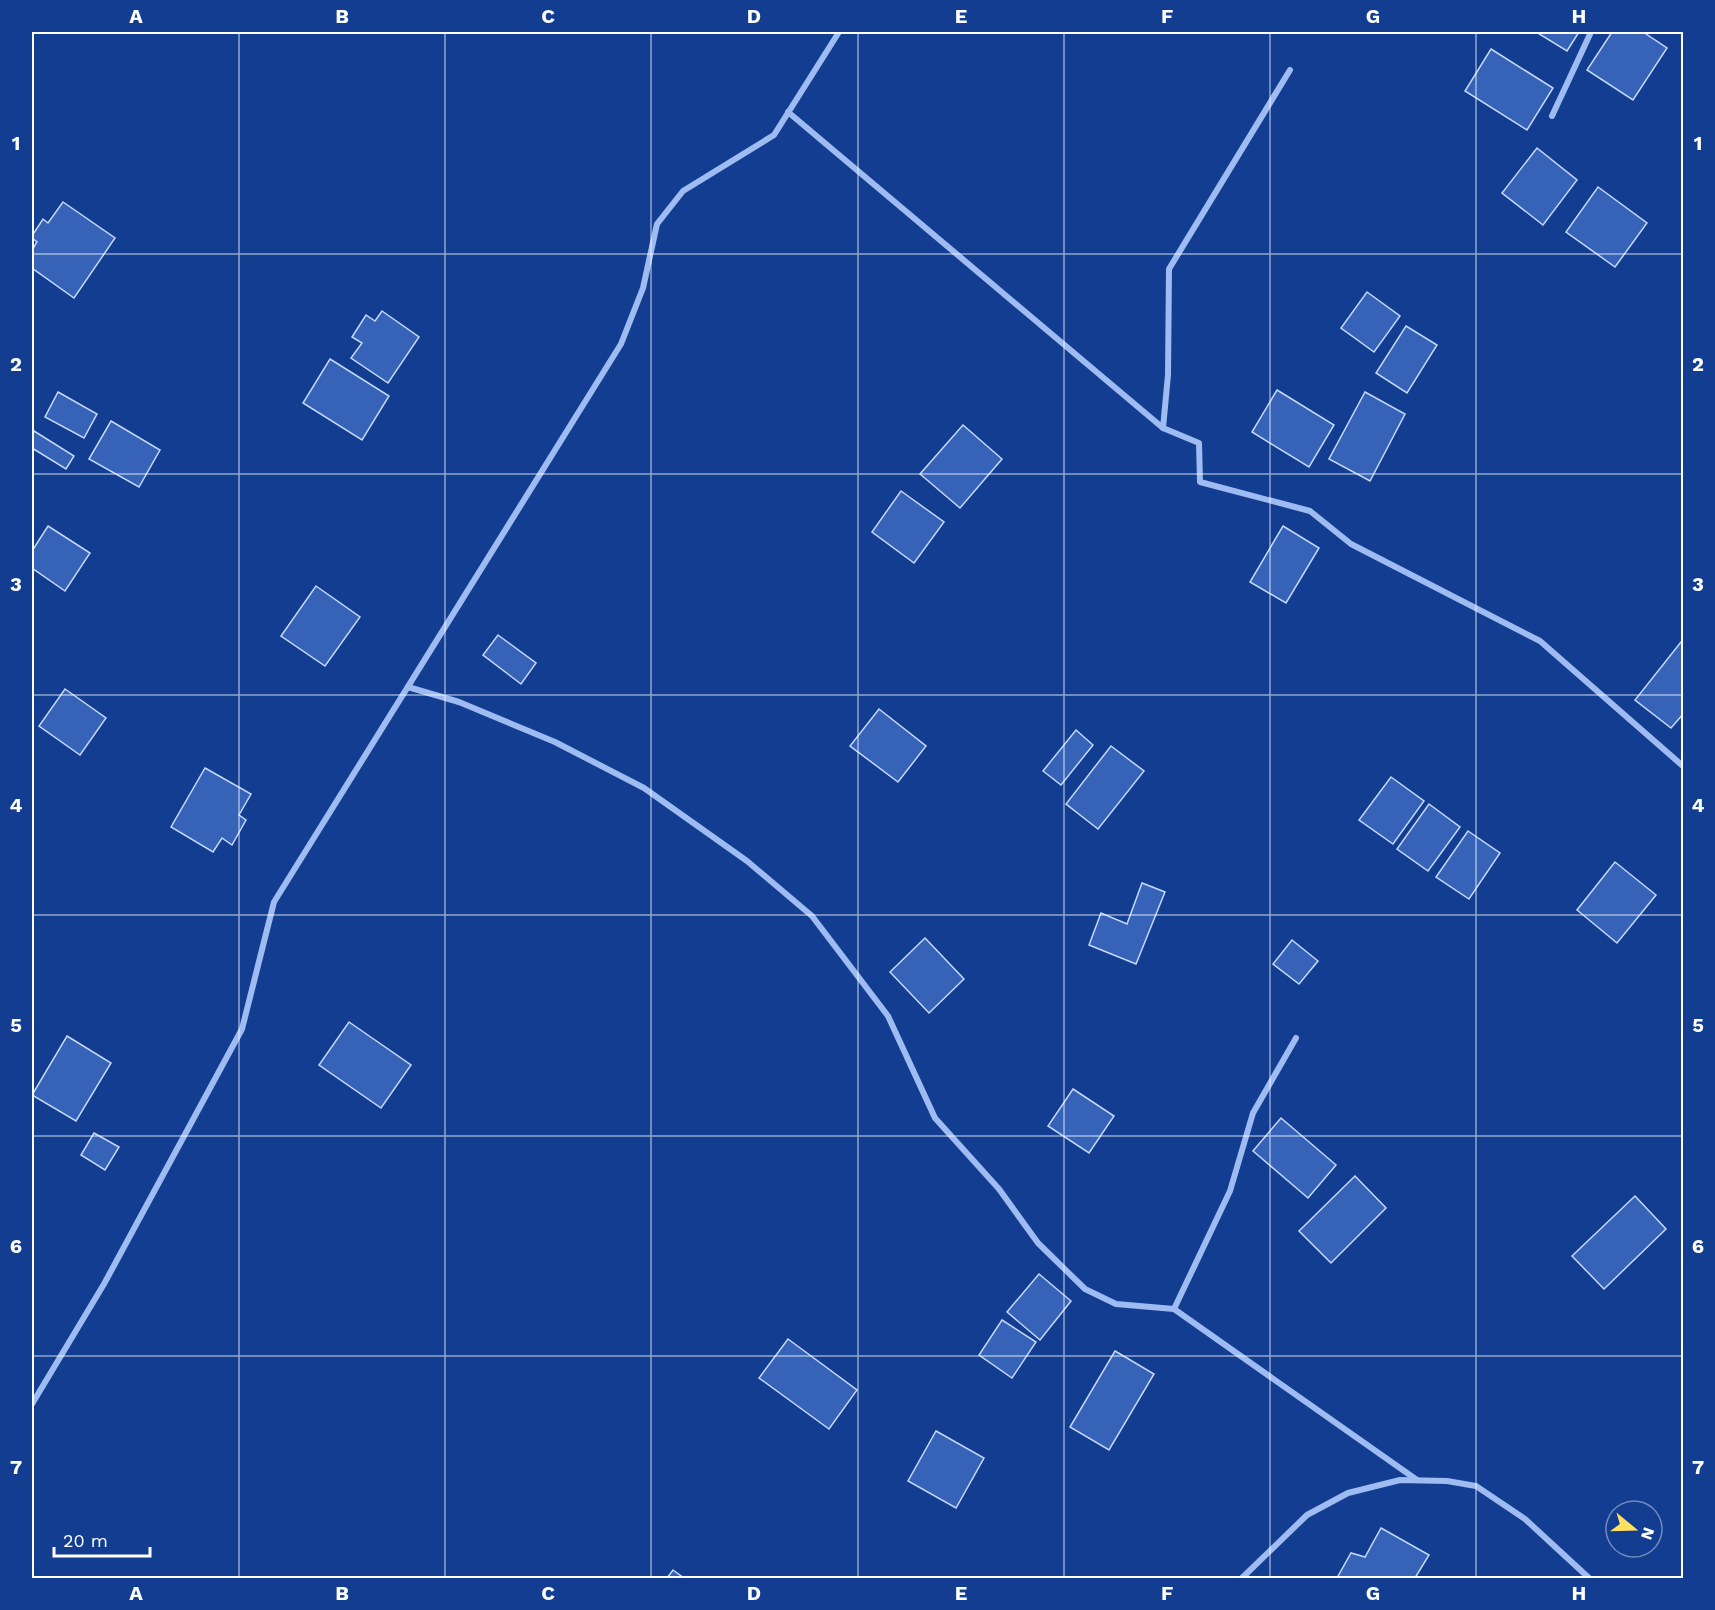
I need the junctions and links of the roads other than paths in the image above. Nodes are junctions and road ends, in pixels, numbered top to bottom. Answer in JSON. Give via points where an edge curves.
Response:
{"nodes":[{"id":1,"x":839,"y":32,"type":"edge"},
{"id":2,"x":1591,"y":32,"type":"edge"},
{"id":3,"x":1290,"y":70,"type":"dead end"},
{"id":4,"x":788,"y":112,"type":"junction"},
{"id":5,"x":1552,"y":116,"type":"dead end"},
{"id":6,"x":1164,"y":428,"type":"junction"},
{"id":7,"x":408,"y":687,"type":"junction"},
{"id":8,"x":1683,"y":767,"type":"edge"},
{"id":9,"x":1296,"y":1038,"type":"dead end"},
{"id":10,"x":1174,"y":1309,"type":"junction"},
{"id":11,"x":32,"y":1404,"type":"edge"},
{"id":12,"x":1417,"y":1480,"type":"junction"},
{"id":13,"x":1242,"y":1578,"type":"edge"},
{"id":14,"x":1589,"y":1578,"type":"edge"}],
"edges":[{"from":1,"to":4,"type":"street"},
{"from":2,"to":5,"type":"street"},
{"from":3,"to":6,"type":"street","via":[[1169,269]]},
{"from":4,"to":6,"type":"street"},
{"from":4,"to":7,"type":"street","via":[[774,135],[683,191],[657,224],[643,288],[621,344]]},
{"from":6,"to":8,"type":"street","via":[[1199,443],[1200,482],[1310,511],[1351,544],[1540,641]]},
{"from":7,"to":10,"type":"street","via":[[459,702],[555,742],[644,788],[747,861],[812,916],[888,1016],[935,1118],[999,1189],[1038,1242],[1085,1289],[1116,1304]]},
{"from":7,"to":11,"type":"street","via":[[274,902],[242,1029],[104,1284]]},
{"from":9,"to":10,"type":"street","via":[[1253,1113],[1230,1191]]},
{"from":10,"to":12,"type":"street"},
{"from":12,"to":13,"type":"street","via":[[1400,1479],[1348,1493],[1307,1515]]},
{"from":12,"to":14,"type":"street","via":[[1476,1486],[1525,1519]]}]}
